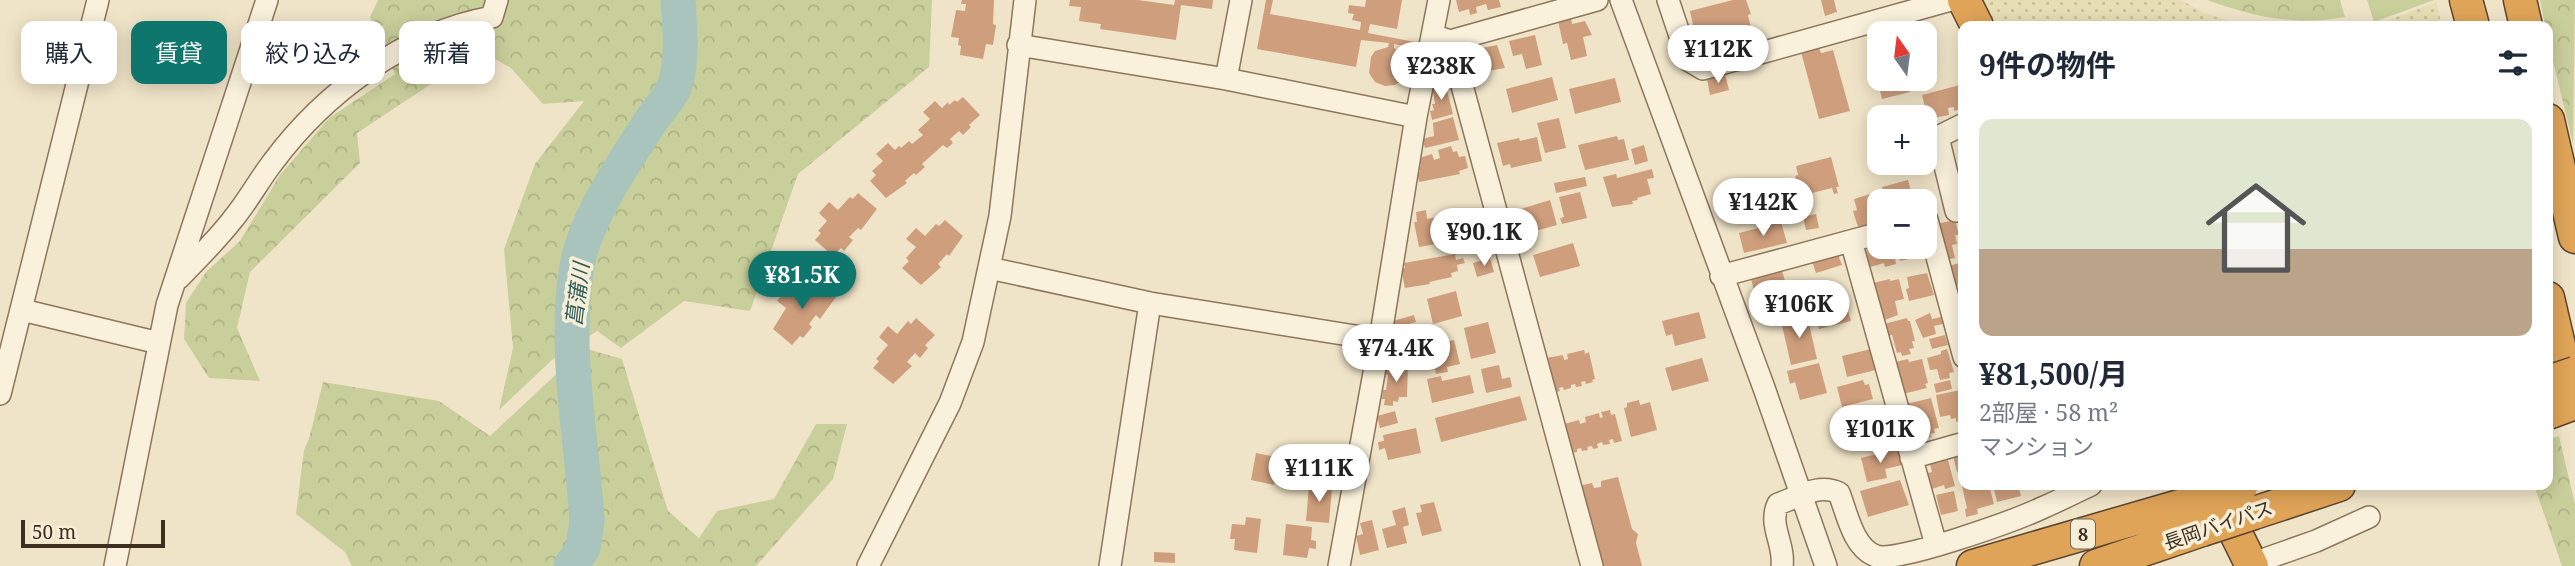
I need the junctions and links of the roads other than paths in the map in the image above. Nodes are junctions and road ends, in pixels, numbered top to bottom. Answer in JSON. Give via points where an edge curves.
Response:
{"nodes":[{"id":1,"x":98,"y":0,"type":"edge"},
{"id":2,"x":267,"y":0,"type":"edge"},
{"id":3,"x":497,"y":0,"type":"edge"},
{"id":4,"x":1025,"y":0,"type":"edge"},
{"id":5,"x":1241,"y":0,"type":"edge"},
{"id":6,"x":1439,"y":0,"type":"edge"},
{"id":7,"x":1597,"y":0,"type":"edge"},
{"id":8,"x":1621,"y":0,"type":"edge"},
{"id":9,"x":1668,"y":0,"type":"edge"},
{"id":10,"x":1951,"y":0,"type":"edge"},
{"id":11,"x":1964,"y":0,"type":"edge"},
{"id":12,"x":2466,"y":0,"type":"edge"},
{"id":13,"x":2483,"y":0,"type":"edge"},
{"id":14,"x":2520,"y":0,"type":"edge"},
{"id":15,"x":1974,"y":21,"type":"edge"},
{"id":16,"x":2472,"y":21,"type":"edge"},
{"id":17,"x":2488,"y":21,"type":"edge"},
{"id":18,"x":2525,"y":21,"type":"edge"},
{"id":19,"x":1441,"y":38,"type":"junction"},
{"id":20,"x":1018,"y":45,"type":"junction"},
{"id":21,"x":1226,"y":79,"type":"junction"},
{"id":22,"x":1416,"y":117,"type":"junction"},
{"id":23,"x":1958,"y":127,"type":"edge"},
{"id":24,"x":2553,"y":142,"type":"edge"},
{"id":25,"x":1958,"y":204,"type":"edge"},
{"id":26,"x":1958,"y":212,"type":"edge"},
{"id":27,"x":1937,"y":217,"type":"edge"},
{"id":28,"x":1867,"y":237,"type":"edge"},
{"id":29,"x":2575,"y":237,"type":"edge"},
{"id":30,"x":1851,"y":241,"type":"junction"},
{"id":31,"x":1937,"y":259,"type":"edge"},
{"id":32,"x":989,"y":268,"type":"junction"},
{"id":33,"x":1721,"y":276,"type":"junction"},
{"id":34,"x":172,"y":285,"type":"junction"},
{"id":35,"x":1150,"y":303,"type":"junction"},
{"id":36,"x":22,"y":310,"type":"junction"},
{"id":37,"x":2553,"y":319,"type":"edge"},
{"id":38,"x":1958,"y":335,"type":"edge"},
{"id":39,"x":1380,"y":340,"type":"junction"},
{"id":40,"x":159,"y":343,"type":"junction"},
{"id":41,"x":2575,"y":373,"type":"edge"},
{"id":42,"x":2553,"y":380,"type":"edge"},
{"id":43,"x":0,"y":394,"type":"edge"},
{"id":44,"x":2575,"y":403,"type":"edge"},
{"id":45,"x":2553,"y":411,"type":"edge"},
{"id":46,"x":2575,"y":413,"type":"edge"},
{"id":47,"x":1958,"y":445,"type":"edge"},
{"id":48,"x":1911,"y":458,"type":"junction"},
{"id":49,"x":2080,"y":490,"type":"edge"},
{"id":50,"x":2301,"y":490,"type":"edge"},
{"id":51,"x":1802,"y":495,"type":"junction"},
{"id":52,"x":2225,"y":500,"type":"edge"},
{"id":53,"x":2369,"y":517,"type":"dead end"},
{"id":54,"x":1937,"y":545,"type":"junction"},
{"id":55,"x":2249,"y":565,"type":"edge"},
{"id":56,"x":115,"y":566,"type":"edge"},
{"id":57,"x":868,"y":566,"type":"edge"},
{"id":58,"x":1110,"y":566,"type":"edge"},
{"id":59,"x":1339,"y":566,"type":"edge"},
{"id":60,"x":1592,"y":566,"type":"edge"},
{"id":61,"x":1782,"y":566,"type":"edge"},
{"id":62,"x":1826,"y":566,"type":"edge"},
{"id":63,"x":1973,"y":566,"type":"edge"},
{"id":64,"x":2096,"y":566,"type":"edge"}],
"edges":[{"from":1,"to":36,"type":"street"},
{"from":2,"to":34,"type":"street"},
{"from":3,"to":34,"type":"street","via":[[492,17],[462,22],[396,52],[320,108],[274,160],[234,219]]},
{"from":4,"to":20,"type":"street"},
{"from":5,"to":21,"type":"street"},
{"from":6,"to":19,"type":"street"},
{"from":7,"to":19,"type":"street"},
{"from":8,"to":33,"type":"street"},
{"from":9,"to":10,"type":"street","via":[[1688,60],[1703,69]]},
{"from":11,"to":15,"type":"highway"},
{"from":12,"to":16,"type":"highway"},
{"from":13,"to":17,"type":"highway"},
{"from":14,"to":18,"type":"highway"},
{"from":19,"to":22,"type":"street"},
{"from":19,"to":60,"type":"street"},
{"from":20,"to":21,"type":"street"},
{"from":20,"to":32,"type":"street","via":[[1000,216]]},
{"from":21,"to":22,"type":"street"},
{"from":22,"to":39,"type":"street"},
{"from":23,"to":25,"type":"street","via":[[1938,136]]},
{"from":24,"to":29,"type":"highway"},
{"from":26,"to":27,"type":"street"},
{"from":28,"to":30,"type":"street"},
{"from":30,"to":33,"type":"street"},
{"from":30,"to":48,"type":"street"},
{"from":31,"to":38,"type":"street"},
{"from":32,"to":35,"type":"street"},
{"from":32,"to":57,"type":"street","via":[[967,361],[950,403]]},
{"from":33,"to":51,"type":"street"},
{"from":34,"to":40,"type":"street"},
{"from":35,"to":39,"type":"street"},
{"from":35,"to":58,"type":"street"},
{"from":36,"to":40,"type":"street"},
{"from":36,"to":43,"type":"street"},
{"from":37,"to":46,"type":"highway"},
{"from":39,"to":59,"type":"street"},
{"from":40,"to":56,"type":"street"},
{"from":41,"to":42,"type":"highway","bridge":true},
{"from":44,"to":45,"type":"highway","bridge":true},
{"from":47,"to":48,"type":"street"},
{"from":48,"to":54,"type":"street"},
{"from":49,"to":54,"type":"street"},
{"from":50,"to":52,"type":"highway","name":"長岡バイパス","number":"8"},
{"from":51,"to":54,"type":"street","via":[[1829,488],[1839,493],[1857,540],[1877,556],[1892,557]]},
{"from":51,"to":61,"type":"street","via":[[1778,504],[1773,513]]},
{"from":51,"to":62,"type":"street"},
{"from":52,"to":55,"type":"highway"},
{"from":52,"to":63,"type":"highway","name":"長岡バイパス","number":"8"},
{"from":52,"to":64,"type":"highway","name":"長岡バイパス","number":"8"},
{"from":53,"to":55,"type":"street"}]}
